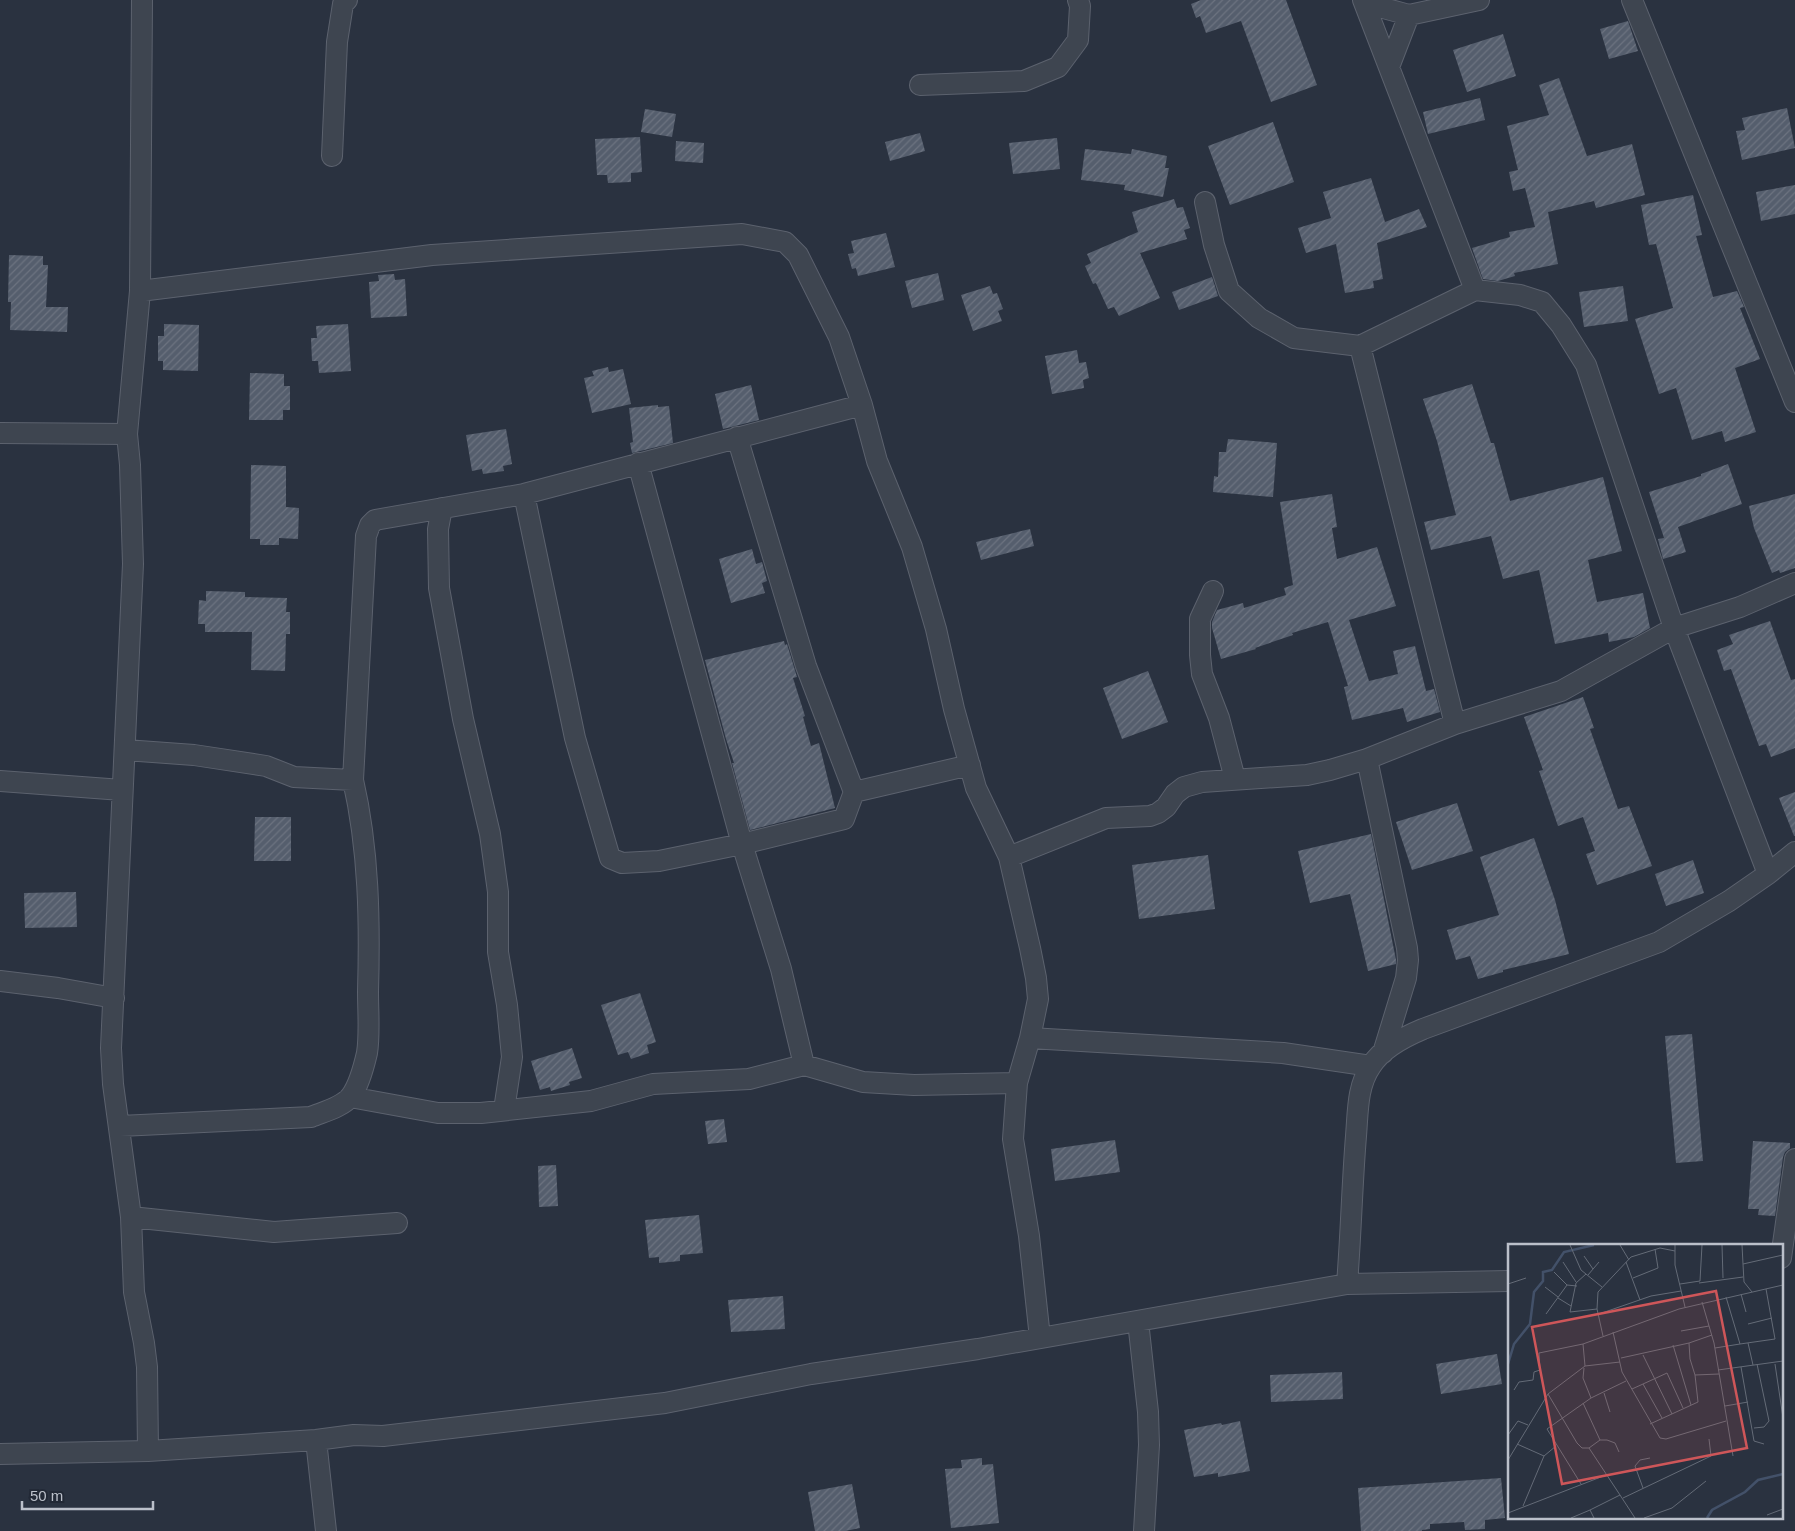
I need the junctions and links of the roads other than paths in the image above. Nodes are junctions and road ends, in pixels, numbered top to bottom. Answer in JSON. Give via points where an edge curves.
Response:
{"nodes":[{"id":1,"x":142,"y":0,"type":"edge"},
{"id":2,"x":347,"y":0,"type":"edge"},
{"id":3,"x":1078,"y":0,"type":"edge"},
{"id":4,"x":1479,"y":0,"type":"edge"},
{"id":5,"x":1632,"y":0,"type":"edge"},
{"id":6,"x":1364,"y":2,"type":"edge"},
{"id":7,"x":1409,"y":15,"type":"junction"},
{"id":8,"x":1389,"y":67,"type":"junction"},
{"id":9,"x":920,"y":85,"type":"dead end"},
{"id":10,"x":332,"y":156,"type":"dead end"},
{"id":11,"x":1205,"y":202,"type":"dead end"},
{"id":12,"x":1475,"y":290,"type":"junction"},
{"id":13,"x":140,"y":291,"type":"junction"},
{"id":14,"x":1360,"y":346,"type":"junction"},
{"id":15,"x":1789,"y":368,"type":"edge"},
{"id":16,"x":1795,"y":402,"type":"edge"},
{"id":17,"x":862,"y":405,"type":"junction"},
{"id":18,"x":0,"y":433,"type":"edge"},
{"id":19,"x":127,"y":434,"type":"junction"},
{"id":20,"x":737,"y":437,"type":"junction"},
{"id":21,"x":638,"y":463,"type":"junction"},
{"id":22,"x":524,"y":494,"type":"junction"},
{"id":23,"x":442,"y":508,"type":"junction"},
{"id":24,"x":1795,"y":583,"type":"edge"},
{"id":25,"x":1213,"y":591,"type":"dead end"},
{"id":26,"x":1674,"y":628,"type":"junction"},
{"id":27,"x":1455,"y":724,"type":"junction"},
{"id":28,"x":125,"y":750,"type":"junction"},
{"id":29,"x":1367,"y":759,"type":"junction"},
{"id":30,"x":970,"y":765,"type":"junction"},
{"id":31,"x":1235,"y":779,"type":"junction"},
{"id":32,"x":353,"y":780,"type":"junction"},
{"id":33,"x":0,"y":781,"type":"edge"},
{"id":34,"x":122,"y":790,"type":"junction"},
{"id":35,"x":854,"y":792,"type":"junction"},
{"id":36,"x":742,"y":844,"type":"junction"},
{"id":37,"x":1795,"y":852,"type":"edge"},
{"id":38,"x":1009,"y":857,"type":"junction"},
{"id":39,"x":1768,"y":874,"type":"junction"},
{"id":40,"x":0,"y":981,"type":"edge"},
{"id":41,"x":114,"y":998,"type":"junction"},
{"id":42,"x":1030,"y":1038,"type":"junction"},
{"id":43,"x":1377,"y":1059,"type":"junction"},
{"id":44,"x":804,"y":1065,"type":"junction"},
{"id":45,"x":1016,"y":1083,"type":"junction"},
{"id":46,"x":350,"y":1097,"type":"junction"},
{"id":47,"x":504,"y":1110,"type":"junction"},
{"id":48,"x":120,"y":1126,"type":"junction"},
{"id":49,"x":1795,"y":1159,"type":"edge"},
{"id":50,"x":131,"y":1217,"type":"junction"},
{"id":51,"x":397,"y":1223,"type":"dead end"},
{"id":52,"x":1782,"y":1251,"type":"edge"},
{"id":53,"x":1508,"y":1281,"type":"edge"},
{"id":54,"x":1347,"y":1284,"type":"junction"},
{"id":55,"x":1138,"y":1321,"type":"junction"},
{"id":56,"x":1040,"y":1338,"type":"junction"},
{"id":57,"x":316,"y":1440,"type":"junction"},
{"id":58,"x":148,"y":1452,"type":"junction"},
{"id":59,"x":0,"y":1454,"type":"edge"},
{"id":60,"x":326,"y":1531,"type":"edge"},
{"id":61,"x":1144,"y":1531,"type":"edge"}],
"edges":[{"from":1,"to":13,"type":"street"},
{"from":2,"to":10,"type":"street","via":[[343,4],[337,42]]},
{"from":3,"to":9,"type":"street","via":[[1078,40],[1058,67],[1024,81]]},
{"from":4,"to":7,"type":"street"},
{"from":5,"to":15,"type":"street"},
{"from":6,"to":7,"type":"street"},
{"from":6,"to":8,"type":"street"},
{"from":7,"to":8,"type":"street"},
{"from":8,"to":12,"type":"street"},
{"from":11,"to":14,"type":"street","via":[[1228,291],[1259,318],[1294,338]]},
{"from":12,"to":14,"type":"street"},
{"from":12,"to":26,"type":"street","via":[[1520,295],[1542,302],[1586,365]]},
{"from":13,"to":17,"type":"street","via":[[432,256],[742,234],[785,242],[798,255],[838,337]]},
{"from":13,"to":19,"type":"street"},
{"from":14,"to":27,"type":"street"},
{"from":15,"to":16,"type":"street"},
{"from":17,"to":20,"type":"street"},
{"from":17,"to":30,"type":"street","via":[[877,461],[912,546]]},
{"from":18,"to":19,"type":"street"},
{"from":19,"to":28,"type":"street","via":[[133,564]]},
{"from":20,"to":21,"type":"street"},
{"from":20,"to":35,"type":"street","via":[[806,666]]},
{"from":21,"to":22,"type":"street"},
{"from":21,"to":36,"type":"street"},
{"from":22,"to":23,"type":"street"},
{"from":22,"to":36,"type":"street","via":[[575,738],[610,858],[622,863],[659,861]]},
{"from":23,"to":32,"type":"street","via":[[375,520],[368,531]]},
{"from":23,"to":47,"type":"street","via":[[438,529],[439,588],[462,719],[490,834],[498,892],[498,952],[512,1057]]},
{"from":24,"to":26,"type":"street","via":[[1740,607]]},
{"from":25,"to":31,"type":"street","via":[[1200,619],[1202,674],[1219,718]]},
{"from":26,"to":27,"type":"street","via":[[1561,691]]},
{"from":26,"to":39,"type":"street"},
{"from":27,"to":29,"type":"street"},
{"from":28,"to":32,"type":"street","via":[[194,755],[266,766],[294,777]]},
{"from":28,"to":34,"type":"street"},
{"from":29,"to":31,"type":"street","via":[[1307,774]]},
{"from":29,"to":43,"type":"street","via":[[1408,960],[1406,978]]},
{"from":30,"to":35,"type":"street"},
{"from":30,"to":38,"type":"street","via":[[976,788]]},
{"from":31,"to":38,"type":"street","via":[[1184,787],[1158,813],[1106,818]]},
{"from":32,"to":46,"type":"street","via":[[360,811],[369,944],[367,1053]]},
{"from":33,"to":34,"type":"street"},
{"from":34,"to":41,"type":"street"},
{"from":35,"to":36,"type":"street","via":[[844,819]]},
{"from":36,"to":44,"type":"street","via":[[781,969]]},
{"from":37,"to":39,"type":"street"},
{"from":38,"to":42,"type":"street","via":[[1036,978],[1038,999]]},
{"from":39,"to":43,"type":"street","via":[[1659,942],[1423,1029],[1402,1038]]},
{"from":40,"to":41,"type":"street"},
{"from":41,"to":48,"type":"street","via":[[111,1048]]},
{"from":42,"to":43,"type":"street"},
{"from":42,"to":45,"type":"street"},
{"from":43,"to":54,"type":"street","via":[[1360,1088]]},
{"from":44,"to":45,"type":"street","via":[[862,1082],[914,1085]]},
{"from":44,"to":47,"type":"street","via":[[750,1079],[653,1084],[591,1101]]},
{"from":45,"to":56,"type":"street","via":[[1013,1139],[1029,1236]]},
{"from":46,"to":47,"type":"street","via":[[438,1113]]},
{"from":46,"to":48,"type":"street","via":[[333,1109],[311,1116]]},
{"from":48,"to":50,"type":"street"},
{"from":49,"to":52,"type":"street"},
{"from":50,"to":51,"type":"street","via":[[274,1232]]},
{"from":50,"to":58,"type":"street","via":[[134,1292],[146,1367]]},
{"from":53,"to":54,"type":"street"},
{"from":54,"to":55,"type":"street"},
{"from":55,"to":56,"type":"street"},
{"from":55,"to":61,"type":"street","via":[[1149,1445]]},
{"from":56,"to":57,"type":"street","via":[[811,1374],[665,1403],[383,1436],[354,1435]]},
{"from":57,"to":58,"type":"street"},
{"from":57,"to":60,"type":"street"},
{"from":58,"to":59,"type":"street"}]}
